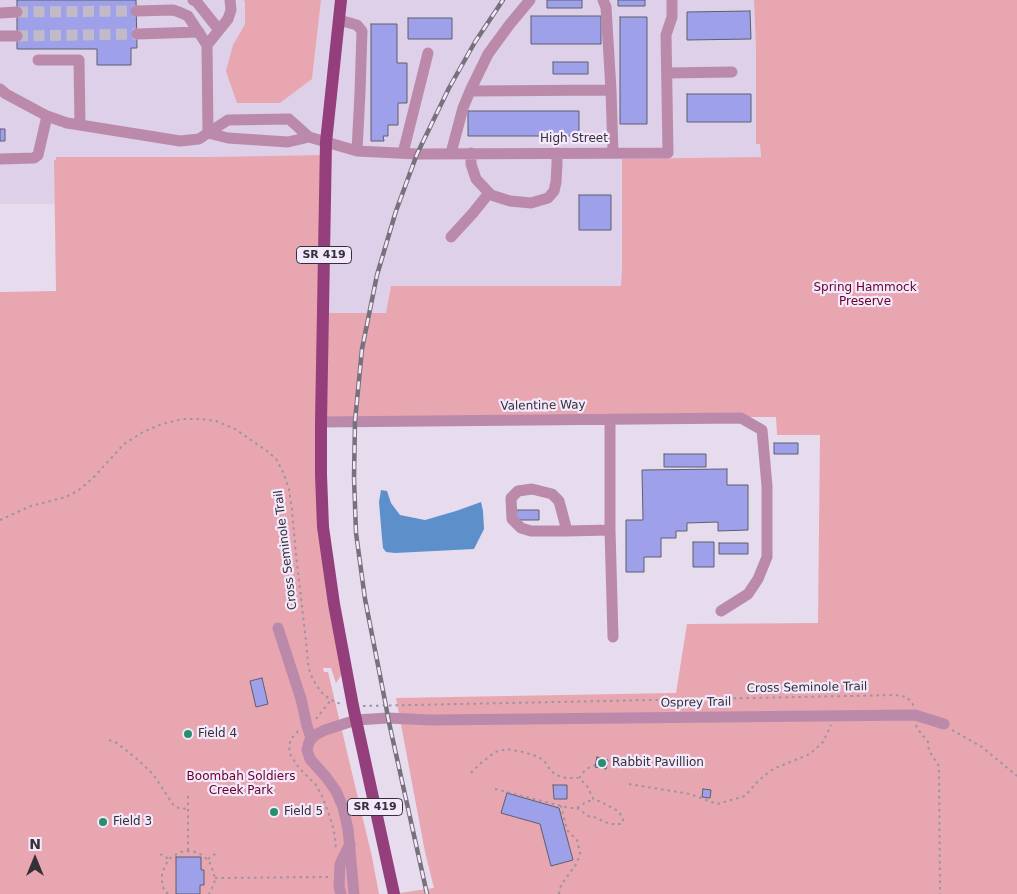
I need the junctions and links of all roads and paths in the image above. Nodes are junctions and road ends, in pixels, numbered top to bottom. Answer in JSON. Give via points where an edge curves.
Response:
{"nodes":[{"id":1,"x":193,"y":0,"type":"edge"},
{"id":2,"x":230,"y":0,"type":"edge"},
{"id":3,"x":341,"y":0,"type":"edge"},
{"id":4,"x":530,"y":0,"type":"edge"},
{"id":5,"x":603,"y":0,"type":"edge"},
{"id":6,"x":672,"y":0,"type":"edge"},
{"id":7,"x":136,"y":10,"type":"tunnel mouth"},
{"id":8,"x":17,"y":12,"type":"tunnel mouth"},
{"id":9,"x":0,"y":13,"type":"edge"},
{"id":10,"x":339,"y":20,"type":"junction"},
{"id":11,"x":219,"y":30,"type":"junction"},
{"id":12,"x":199,"y":32,"type":"junction"},
{"id":13,"x":136,"y":34,"type":"tunnel mouth"},
{"id":14,"x":0,"y":36,"type":"edge"},
{"id":15,"x":18,"y":36,"type":"tunnel mouth"},
{"id":16,"x":207,"y":45,"type":"junction"},
{"id":17,"x":428,"y":53,"type":"dead end"},
{"id":18,"x":38,"y":60,"type":"dead end"},
{"id":19,"x":732,"y":72,"type":"dead end"},
{"id":20,"x":666,"y":73,"type":"junction"},
{"id":21,"x":0,"y":89,"type":"edge"},
{"id":22,"x":612,"y":90,"type":"junction"},
{"id":23,"x":470,"y":91,"type":"junction"},
{"id":24,"x":47,"y":116,"type":"junction"},
{"id":25,"x":80,"y":125,"type":"junction"},
{"id":26,"x":208,"y":133,"type":"junction"},
{"id":27,"x":309,"y":138,"type":"junction"},
{"id":28,"x":326,"y":142,"type":"junction"},
{"id":29,"x":357,"y":151,"type":"junction"},
{"id":30,"x":403,"y":153,"type":"junction"},
{"id":31,"x":451,"y":153,"type":"junction"},
{"id":32,"x":470,"y":153,"type":"junction"},
{"id":33,"x":556,"y":153,"type":"junction"},
{"id":34,"x":613,"y":153,"type":"junction"},
{"id":35,"x":0,"y":159,"type":"edge"},
{"id":36,"x":489,"y":193,"type":"junction"},
{"id":37,"x":452,"y":237,"type":"dead end"},
{"id":38,"x":610,"y":419,"type":"junction"},
{"id":39,"x":320,"y":422,"type":"junction"},
{"id":40,"x":0,"y":520,"type":"edge"},
{"id":41,"x":610,"y":530,"type":"junction"},
{"id":42,"x":567,"y":531,"type":"junction"},
{"id":43,"x":721,"y":611,"type":"dead end"},
{"id":44,"x":278,"y":628,"type":"dead end"},
{"id":45,"x":613,"y":638,"type":"dead end"},
{"id":46,"x":331,"y":700,"type":"junction"},
{"id":47,"x":342,"y":704,"type":"dead end"},
{"id":48,"x":362,"y":706,"type":"dead end"},
{"id":49,"x":914,"y":709,"type":"dead end"},
{"id":50,"x":839,"y":715,"type":"junction"},
{"id":51,"x":356,"y":720,"type":"junction"},
{"id":52,"x":313,"y":722,"type":"dead end"},
{"id":53,"x":916,"y":722,"type":"dead end"},
{"id":54,"x":944,"y":724,"type":"joint"},
{"id":55,"x":300,"y":729,"type":"dead end"},
{"id":56,"x":312,"y":738,"type":"junction"},
{"id":57,"x":109,"y":740,"type":"dead end"},
{"id":58,"x":595,"y":765,"type":"dead end"},
{"id":59,"x":471,"y":773,"type":"dead end"},
{"id":60,"x":1017,"y":776,"type":"edge"},
{"id":61,"x":580,"y":778,"type":"junction"},
{"id":62,"x":629,"y":784,"type":"dead end"},
{"id":63,"x":495,"y":789,"type":"dead end"},
{"id":64,"x":188,"y":796,"type":"dead end"},
{"id":65,"x":592,"y":801,"type":"junction"},
{"id":66,"x":561,"y":806,"type":"junction"},
{"id":67,"x":577,"y":808,"type":"junction"},
{"id":68,"x":188,"y":809,"type":"junction"},
{"id":69,"x":350,"y":844,"type":"junction"},
{"id":70,"x":188,"y":851,"type":"junction"},
{"id":71,"x":218,"y":852,"type":"dead end"},
{"id":72,"x":336,"y":852,"type":"dead end"},
{"id":73,"x":160,"y":854,"type":"dead end"},
{"id":74,"x":170,"y":859,"type":"junction"},
{"id":75,"x":208,"y":860,"type":"junction"},
{"id":76,"x":215,"y":878,"type":"junction"},
{"id":77,"x":334,"y":878,"type":"dead end"},
{"id":78,"x":168,"y":894,"type":"edge"},
{"id":79,"x":209,"y":894,"type":"edge"},
{"id":80,"x":341,"y":894,"type":"edge"},
{"id":81,"x":354,"y":894,"type":"edge"},
{"id":82,"x":394,"y":894,"type":"edge"},
{"id":83,"x":559,"y":894,"type":"edge"},
{"id":84,"x":940,"y":894,"type":"edge"}],
"edges":[{"from":1,"to":11,"type":"street"},
{"from":2,"to":11,"type":"street","via":[[228,19]]},
{"from":3,"to":10,"type":"main road","number":"SR 419"},
{"from":4,"to":23,"type":"street","via":[[488,54]]},
{"from":5,"to":22,"type":"street"},
{"from":6,"to":20,"type":"street","name":"High Street","via":[[672,17],[666,35]]},
{"from":7,"to":12,"type":"street","via":[[179,12],[188,16]]},
{"from":8,"to":9,"type":"street"},
{"from":10,"to":28,"type":"main road","number":"SR 419"},
{"from":10,"to":29,"type":"street","via":[[357,25],[362,31]]},
{"from":11,"to":16,"type":"street"},
{"from":12,"to":13,"type":"street"},
{"from":12,"to":16,"type":"street"},
{"from":14,"to":15,"type":"street"},
{"from":16,"to":26,"type":"street"},
{"from":17,"to":30,"type":"street"},
{"from":18,"to":25,"type":"street","via":[[79,60]]},
{"from":19,"to":20,"type":"street"},
{"from":20,"to":34,"type":"street","name":"High Street","via":[[668,153]]},
{"from":21,"to":24,"type":"street"},
{"from":22,"to":23,"type":"street"},
{"from":22,"to":34,"type":"street"},
{"from":23,"to":31,"type":"street","via":[[462,108]]},
{"from":24,"to":25,"type":"street"},
{"from":24,"to":35,"type":"street","via":[[38,155],[34,158]]},
{"from":25,"to":26,"type":"street","via":[[180,141],[200,138]]},
{"from":26,"to":27,"type":"street","via":[[228,138],[288,142]]},
{"from":26,"to":27,"type":"street","via":[[228,120],[288,119]]},
{"from":27,"to":28,"type":"street","name":"High Street"},
{"from":28,"to":29,"type":"street","name":"High Street"},
{"from":28,"to":39,"type":"main road","number":"SR 419"},
{"from":29,"to":30,"type":"street","name":"High Street"},
{"from":30,"to":31,"type":"street","name":"High Street"},
{"from":31,"to":32,"type":"street","name":"High Street"},
{"from":32,"to":33,"type":"street","name":"High Street"},
{"from":32,"to":36,"type":"street","via":[[476,179]]},
{"from":33,"to":34,"type":"street","name":"High Street"},
{"from":33,"to":36,"type":"street","via":[[556,182],[548,198],[531,203],[510,201]]},
{"from":36,"to":37,"type":"street"},
{"from":38,"to":39,"type":"street","name":"Valentine Way"},
{"from":38,"to":41,"type":"street"},
{"from":38,"to":43,"type":"street","name":"Valentine Way","via":[[741,418],[762,430],[767,486],[767,557],[748,594]]},
{"from":39,"to":51,"type":"main road","number":"SR 419","via":[[324,536]]},
{"from":40,"to":46,"type":"path","name":"Cross Seminole Trail","via":[[79,490],[124,444],[162,424],[202,419],[234,429],[267,451],[283,472],[292,510],[310,673],[316,685]]},
{"from":41,"to":42,"type":"street"},
{"from":41,"to":45,"type":"street"},
{"from":42,"to":42,"type":"street","via":[[521,528],[512,519],[511,498],[518,491],[532,489],[552,494],[559,502]]},
{"from":44,"to":56,"type":"street"},
{"from":46,"to":47,"type":"path","name":"Cross Seminole Trail"},
{"from":46,"to":52,"type":"path"},
{"from":48,"to":49,"type":"path","name":"Cross Seminole Trail","via":[[896,695],[906,697]]},
{"from":50,"to":51,"type":"street","name":"Osprey Trail"},
{"from":50,"to":54,"type":"street","name":"Osprey Trail","via":[[915,715]]},
{"from":50,"to":62,"type":"path","via":[[823,742],[810,754],[773,769],[745,796],[717,804],[690,794]]},
{"from":51,"to":56,"type":"street","name":"Osprey Trail","via":[[319,732]]},
{"from":51,"to":82,"type":"main road","number":"SR 419"},
{"from":53,"to":84,"type":"path","via":[[939,766]]},
{"from":54,"to":60,"type":"path","via":[[982,747]]},
{"from":55,"to":72,"type":"path","via":[[291,740],[290,754],[323,798],[330,814]]},
{"from":56,"to":69,"type":"street","via":[[308,755],[338,796]]},
{"from":57,"to":68,"type":"path","via":[[130,753],[153,774],[174,806]]},
{"from":58,"to":61,"type":"path"},
{"from":59,"to":61,"type":"path","via":[[495,752],[506,749],[538,757],[550,770],[566,778]]},
{"from":61,"to":65,"type":"path","via":[[587,786]]},
{"from":63,"to":66,"type":"path"},
{"from":64,"to":68,"type":"path"},
{"from":65,"to":67,"type":"path"},
{"from":65,"to":67,"type":"path","via":[[618,810],[623,822],[610,824]]},
{"from":66,"to":67,"type":"path"},
{"from":66,"to":83,"type":"path","via":[[567,830],[577,840],[580,853]]},
{"from":68,"to":70,"type":"path"},
{"from":69,"to":80,"type":"street","via":[[340,864]]},
{"from":69,"to":81,"type":"street"},
{"from":70,"to":74,"type":"path"},
{"from":70,"to":75,"type":"path"},
{"from":71,"to":75,"type":"path"},
{"from":73,"to":74,"type":"path"},
{"from":74,"to":78,"type":"path","via":[[162,874],[164,890]]},
{"from":75,"to":76,"type":"path"},
{"from":76,"to":77,"type":"path"},
{"from":76,"to":79,"type":"path"}]}
